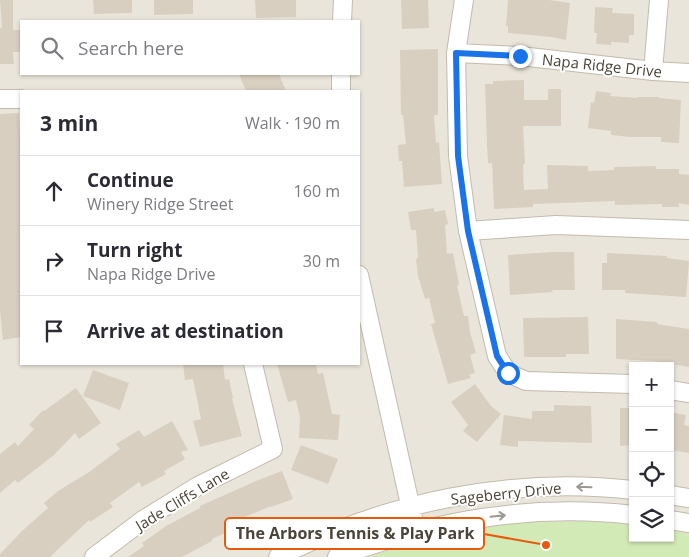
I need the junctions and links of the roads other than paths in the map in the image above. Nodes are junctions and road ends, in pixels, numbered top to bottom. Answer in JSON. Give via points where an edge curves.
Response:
{"nodes":[{"id":1,"x":343,"y":0,"type":"edge"},
{"id":2,"x":464,"y":0,"type":"edge"},
{"id":3,"x":659,"y":0,"type":"edge"},
{"id":4,"x":342,"y":20,"type":"edge"},
{"id":5,"x":456,"y":53,"type":"junction"},
{"id":6,"x":653,"y":71,"type":"junction"},
{"id":7,"x":689,"y":73,"type":"edge"},
{"id":8,"x":341,"y":75,"type":"edge"},
{"id":9,"x":341,"y":90,"type":"edge"},
{"id":10,"x":0,"y":99,"type":"edge"},
{"id":11,"x":20,"y":99,"type":"edge"},
{"id":12,"x":689,"y":230,"type":"edge"},
{"id":13,"x":468,"y":231,"type":"junction"},
{"id":14,"x":360,"y":279,"type":"edge"},
{"id":15,"x":253,"y":365,"type":"edge"},
{"id":16,"x":629,"y":384,"type":"edge"},
{"id":17,"x":674,"y":391,"type":"edge"},
{"id":18,"x":689,"y":393,"type":"edge"},
{"id":19,"x":629,"y":490,"type":"edge"},
{"id":20,"x":674,"y":496,"type":"edge"},
{"id":21,"x":689,"y":498,"type":"edge"},
{"id":22,"x":410,"y":507,"type":"junction"},
{"id":23,"x":629,"y":515,"type":"edge"},
{"id":24,"x":674,"y":521,"type":"edge"},
{"id":25,"x":689,"y":523,"type":"edge"},
{"id":26,"x":416,"y":530,"type":"junction"},
{"id":27,"x":94,"y":557,"type":"edge"},
{"id":28,"x":278,"y":557,"type":"edge"},
{"id":29,"x":337,"y":557,"type":"edge"}],
"edges":[{"from":1,"to":4,"type":"street"},
{"from":2,"to":5,"type":"street"},
{"from":3,"to":6,"type":"street"},
{"from":5,"to":6,"type":"street","name":"Napa Ridge Drive","via":[[520,56]]},
{"from":5,"to":13,"type":"street","via":[[458,156]]},
{"from":6,"to":7,"type":"street","name":"Napa Ridge Drive"},
{"from":8,"to":9,"type":"street"},
{"from":10,"to":11,"type":"street"},
{"from":12,"to":13,"type":"street","via":[[556,225]]},
{"from":13,"to":16,"type":"street","via":[[497,356],[508,373],[526,381]]},
{"from":14,"to":22,"type":"street"},
{"from":15,"to":27,"type":"street","name":"Jade Cliffs Lane","via":[[273,449],[198,486],[143,520]]},
{"from":17,"to":18,"type":"street"},
{"from":19,"to":22,"type":"street","name":"Sageberry Drive","one_way":true,"via":[[539,487],[468,495]]},
{"from":20,"to":21,"type":"street"},
{"from":22,"to":26,"type":"street"},
{"from":22,"to":28,"type":"street","name":"Sageberry Drive","via":[[365,520]]},
{"from":26,"to":23,"type":"street","name":"Sageberry Drive","one_way":true,"via":[[476,518],[539,512]]},
{"from":24,"to":25,"type":"street"},
{"from":26,"to":29,"type":"street","name":"Sageberry Drive"}]}
